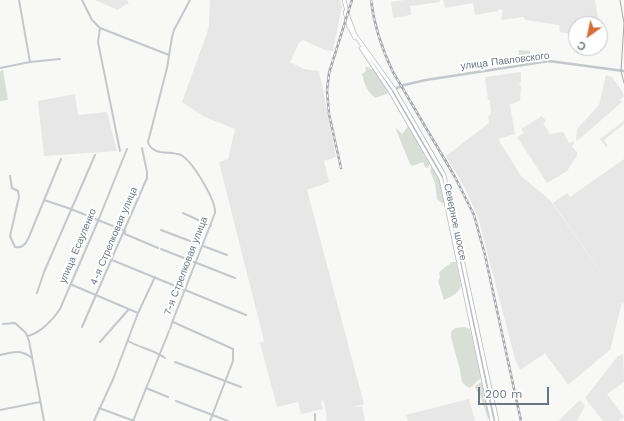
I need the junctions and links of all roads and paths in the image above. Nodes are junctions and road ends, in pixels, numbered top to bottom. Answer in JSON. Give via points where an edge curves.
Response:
{"nodes":[{"id":1,"x":19,"y":0,"type":"edge"},
{"id":2,"x":82,"y":0,"type":"edge"},
{"id":3,"x":190,"y":0,"type":"edge"},
{"id":4,"x":344,"y":0,"type":"edge"},
{"id":5,"x":100,"y":28,"type":"junction"},
{"id":6,"x":169,"y":55,"type":"junction"},
{"id":7,"x":60,"y":59,"type":"dead end"},
{"id":8,"x":30,"y":62,"type":"junction"},
{"id":9,"x":0,"y":68,"type":"edge"},
{"id":10,"x":624,"y":71,"type":"edge"},
{"id":11,"x":394,"y":89,"type":"junction"},
{"id":12,"x":390,"y":91,"type":"junction"},
{"id":13,"x":142,"y":148,"type":"dead end"},
{"id":14,"x":127,"y":149,"type":"dead end"},
{"id":15,"x":120,"y":151,"type":"dead end"},
{"id":16,"x":95,"y":155,"type":"dead end"},
{"id":17,"x":61,"y":159,"type":"dead end"},
{"id":18,"x":10,"y":176,"type":"dead end"},
{"id":19,"x":44,"y":200,"type":"junction"},
{"id":20,"x":447,"y":204,"type":"junction"},
{"id":21,"x":451,"y":204,"type":"junction"},
{"id":22,"x":71,"y":209,"type":"junction"},
{"id":23,"x":183,"y":213,"type":"dead end"},
{"id":24,"x":98,"y":221,"type":"junction"},
{"id":25,"x":211,"y":226,"type":"junction"},
{"id":26,"x":161,"y":230,"type":"dead end"},
{"id":27,"x":125,"y":231,"type":"junction"},
{"id":28,"x":202,"y":246,"type":"junction"},
{"id":29,"x":158,"y":248,"type":"dead end"},
{"id":30,"x":161,"y":249,"type":"dead end"},
{"id":31,"x":226,"y":255,"type":"dead end"},
{"id":32,"x":112,"y":260,"type":"junction"},
{"id":33,"x":196,"y":263,"type":"junction"},
{"id":34,"x":155,"y":278,"type":"junction"},
{"id":35,"x":235,"y":278,"type":"dead end"},
{"id":36,"x":70,"y":284,"type":"junction"},
{"id":37,"x":466,"y":289,"type":"junction"},
{"id":38,"x":186,"y":290,"type":"junction"},
{"id":39,"x":37,"y":293,"type":"dead end"},
{"id":40,"x":97,"y":295,"type":"junction"},
{"id":41,"x":129,"y":309,"type":"junction"},
{"id":42,"x":138,"y":314,"type":"junction"},
{"id":43,"x":246,"y":315,"type":"dead end"},
{"id":44,"x":173,"y":322,"type":"junction"},
{"id":45,"x":3,"y":324,"type":"dead end"},
{"id":46,"x":82,"y":327,"type":"dead end"},
{"id":47,"x":28,"y":336,"type":"junction"},
{"id":48,"x":128,"y":341,"type":"junction"},
{"id":49,"x":100,"y":342,"type":"dead end"},
{"id":50,"x":160,"y":354,"type":"junction"},
{"id":51,"x":0,"y":355,"type":"edge"},
{"id":52,"x":32,"y":358,"type":"junction"},
{"id":53,"x":165,"y":358,"type":"dead end"},
{"id":54,"x":175,"y":362,"type":"dead end"},
{"id":55,"x":225,"y":381,"type":"junction"},
{"id":56,"x":241,"y":387,"type":"dead end"},
{"id":57,"x":146,"y":388,"type":"junction"},
{"id":58,"x":168,"y":397,"type":"dead end"},
{"id":59,"x":176,"y":401,"type":"dead end"},
{"id":60,"x":40,"y":402,"type":"junction"},
{"id":61,"x":100,"y":408,"type":"junction"},
{"id":62,"x":0,"y":410,"type":"edge"},
{"id":63,"x":315,"y":414,"type":"dead end"},
{"id":64,"x":213,"y":415,"type":"junction"},
{"id":65,"x":497,"y":420,"type":"edge"},
{"id":66,"x":44,"y":421,"type":"edge"},
{"id":67,"x":94,"y":421,"type":"edge"},
{"id":68,"x":133,"y":421,"type":"edge"},
{"id":69,"x":210,"y":421,"type":"edge"},
{"id":70,"x":228,"y":421,"type":"edge"},
{"id":71,"x":315,"y":421,"type":"edge"},
{"id":72,"x":492,"y":421,"type":"edge"}],
"edges":[{"from":1,"to":8,"type":"street"},
{"from":2,"to":5,"type":"street","via":[[92,20]]},
{"from":3,"to":6,"type":"street","name":"7-я Стрелковая улица","via":[[174,30]]},
{"from":4,"to":11,"type":"main road","name":"Северное шоссе","via":[[355,35]]},
{"from":4,"to":12,"type":"main road","name":"Северное шоссе","via":[[346,18],[352,34]]},
{"from":5,"to":6,"type":"street"},
{"from":5,"to":15,"type":"street","via":[[98,42]]},
{"from":6,"to":25,"type":"street","name":"7-я Стрелковая улица","via":[[148,142],[152,149],[180,155],[193,166],[215,209]]},
{"from":7,"to":8,"type":"street"},
{"from":8,"to":9,"type":"street"},
{"from":10,"to":11,"type":"street","name":"улица Павловского","via":[[549,61],[451,76]]},
{"from":11,"to":12,"type":"street","name":"улица Павловского"},
{"from":11,"to":21,"type":"main road","name":"Северное шоссе","via":[[444,175]]},
{"from":12,"to":20,"type":"main road","name":"Северное шоссе","via":[[438,173]]},
{"from":13,"to":27,"type":"street","name":"4-я Стрелковая улица","via":[[147,178]]},
{"from":14,"to":24,"type":"street","name":"улица Есауленко"},
{"from":16,"to":22,"type":"street"},
{"from":17,"to":19,"type":"street"},
{"from":18,"to":19,"type":"street","via":[[12,188],[18,191],[19,197],[10,236],[16,247],[26,244]]},
{"from":19,"to":22,"type":"street"},
{"from":20,"to":21,"type":"main road"},
{"from":20,"to":37,"type":"main road","name":"Северное шоссе"},
{"from":21,"to":37,"type":"main road","name":"Северное шоссе"},
{"from":22,"to":24,"type":"street"},
{"from":22,"to":39,"type":"street"},
{"from":23,"to":25,"type":"street"},
{"from":24,"to":27,"type":"street"},
{"from":24,"to":36,"type":"street","name":"улица Есауленко"},
{"from":25,"to":28,"type":"street","name":"7-я Стрелковая улица"},
{"from":26,"to":28,"type":"street"},
{"from":27,"to":29,"type":"street","via":[[125,234]]},
{"from":27,"to":32,"type":"street","name":"4-я Стрелковая улица"},
{"from":28,"to":31,"type":"street"},
{"from":28,"to":33,"type":"street","name":"7-я Стрелковая улица"},
{"from":30,"to":33,"type":"street"},
{"from":32,"to":34,"type":"street"},
{"from":32,"to":40,"type":"street","name":"4-я Стрелковая улица"},
{"from":33,"to":35,"type":"street"},
{"from":33,"to":38,"type":"street","name":"7-я Стрелковая улица"},
{"from":34,"to":38,"type":"street"},
{"from":34,"to":42,"type":"street"},
{"from":36,"to":40,"type":"street"},
{"from":36,"to":47,"type":"street","name":"улица Есауленко","via":[[56,315],[35,334]]},
{"from":37,"to":65,"type":"main road","name":"Северное шоссе"},
{"from":37,"to":72,"type":"main road","name":"Северное шоссе"},
{"from":38,"to":43,"type":"street"},
{"from":38,"to":44,"type":"street","name":"7-я Стрелковая улица"},
{"from":40,"to":41,"type":"street"},
{"from":40,"to":46,"type":"street","name":"4-я Стрелковая улица"},
{"from":41,"to":42,"type":"street"},
{"from":41,"to":49,"type":"street"},
{"from":42,"to":48,"type":"street"},
{"from":44,"to":50,"type":"street","name":"7-я Стрелковая улица"},
{"from":44,"to":55,"type":"street","via":[[232,348],[233,361]]},
{"from":45,"to":47,"type":"street","via":[[15,323]]},
{"from":47,"to":52,"type":"street"},
{"from":48,"to":50,"type":"street"},
{"from":48,"to":61,"type":"street"},
{"from":50,"to":53,"type":"street"},
{"from":50,"to":57,"type":"street","name":"7-я Стрелковая улица"},
{"from":51,"to":52,"type":"street","via":[[19,351]]},
{"from":52,"to":60,"type":"street"},
{"from":54,"to":55,"type":"street"},
{"from":55,"to":56,"type":"street"},
{"from":55,"to":64,"type":"street"},
{"from":57,"to":58,"type":"street"},
{"from":57,"to":68,"type":"street","name":"7-я Стрелковая улица"},
{"from":59,"to":64,"type":"street"},
{"from":60,"to":62,"type":"street"},
{"from":60,"to":66,"type":"street"},
{"from":61,"to":67,"type":"street"},
{"from":61,"to":68,"type":"street"},
{"from":63,"to":71,"type":"street"},
{"from":64,"to":69,"type":"street"},
{"from":64,"to":70,"type":"street"},
{"from":65,"to":72,"type":"main road"}]}
